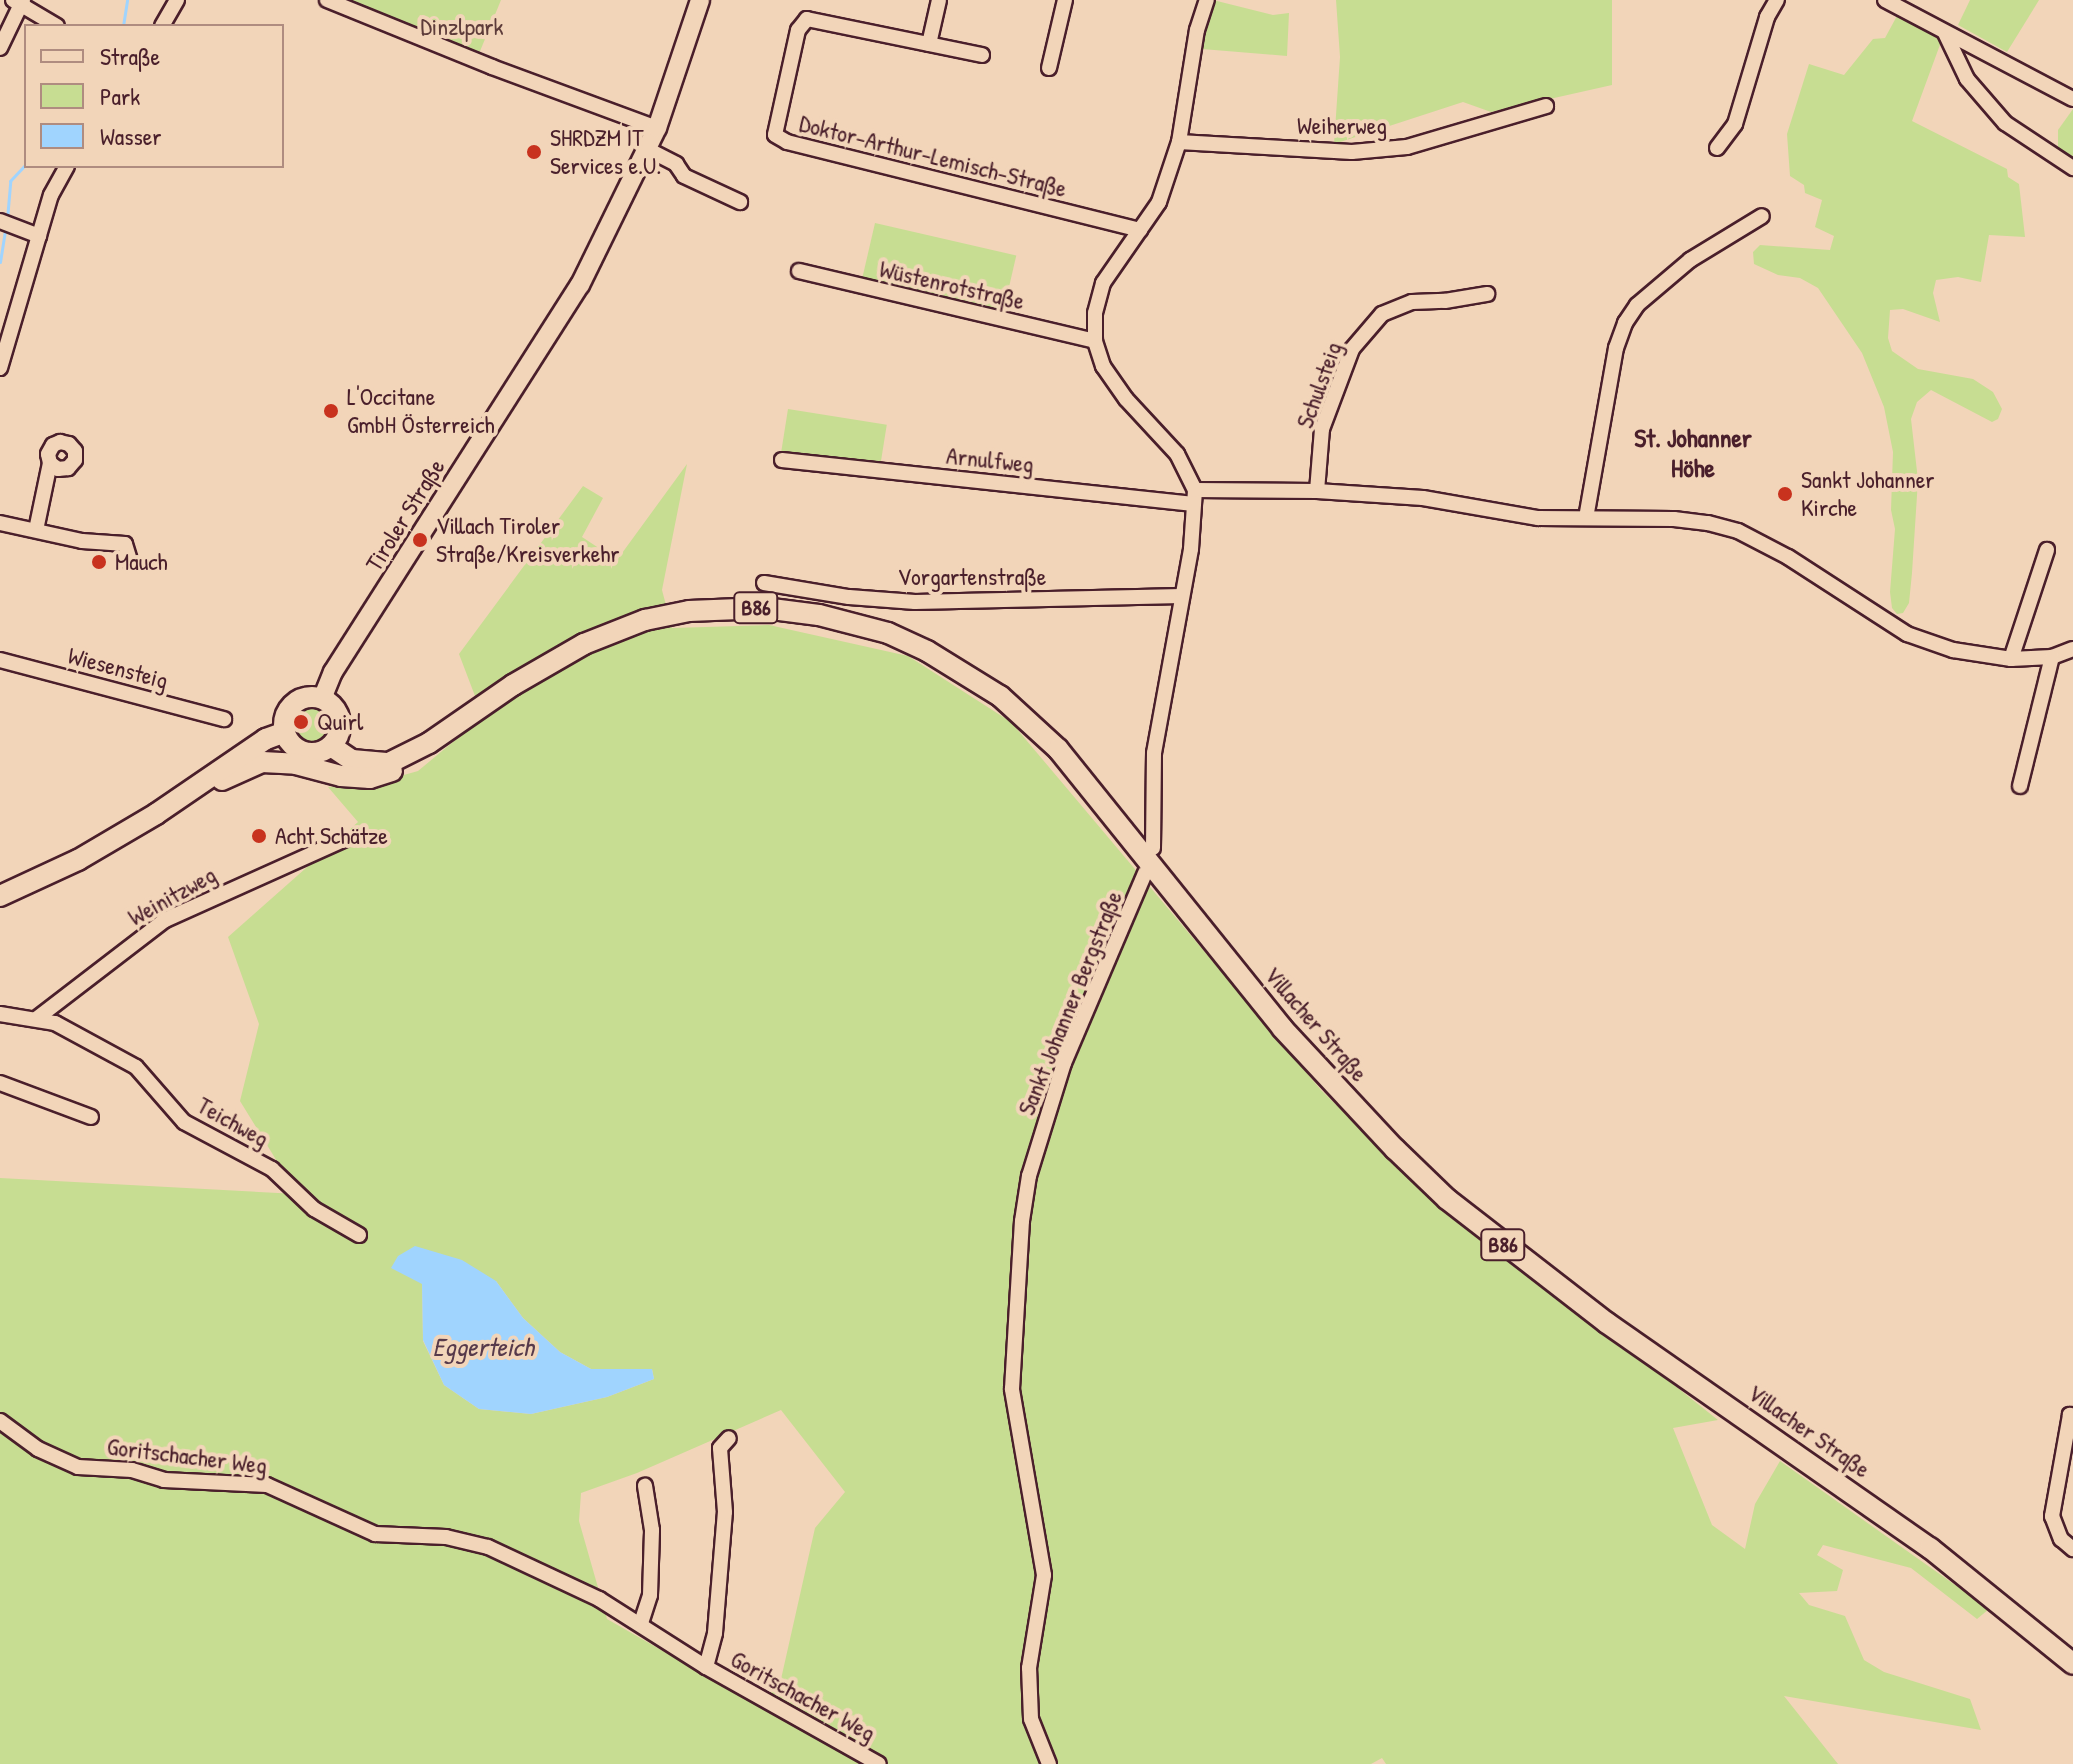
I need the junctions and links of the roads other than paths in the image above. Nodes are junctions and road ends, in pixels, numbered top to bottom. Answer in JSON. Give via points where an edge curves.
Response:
{"nodes":[{"id":1,"x":177,"y":0,"type":"edge"},
{"id":2,"x":327,"y":0,"type":"edge"},
{"id":3,"x":700,"y":0,"type":"edge"},
{"id":4,"x":939,"y":0,"type":"edge"},
{"id":5,"x":1065,"y":0,"type":"edge"},
{"id":6,"x":1207,"y":0,"type":"edge"},
{"id":7,"x":1777,"y":0,"type":"edge"},
{"id":8,"x":1885,"y":0,"type":"edge"},
{"id":9,"x":19,"y":2,"type":"edge"},
{"id":10,"x":54,"y":24,"type":"edge"},
{"id":11,"x":163,"y":24,"type":"edge"},
{"id":12,"x":1945,"y":33,"type":"junction"},
{"id":13,"x":929,"y":44,"type":"junction"},
{"id":14,"x":0,"y":48,"type":"edge"},
{"id":15,"x":982,"y":55,"type":"dead end"},
{"id":16,"x":1049,"y":68,"type":"dead end"},
{"id":17,"x":2073,"y":99,"type":"edge"},
{"id":18,"x":1546,"y":106,"type":"dead end"},
{"id":19,"x":657,"y":128,"type":"junction"},
{"id":20,"x":1179,"y":142,"type":"junction"},
{"id":21,"x":1717,"y":148,"type":"dead end"},
{"id":22,"x":647,"y":149,"type":"junction"},
{"id":23,"x":66,"y":168,"type":"edge"},
{"id":24,"x":2073,"y":168,"type":"edge"},
{"id":25,"x":740,"y":202,"type":"dead end"},
{"id":26,"x":1762,"y":216,"type":"dead end"},
{"id":27,"x":7,"y":223,"type":"edge"},
{"id":28,"x":1140,"y":230,"type":"junction"},
{"id":29,"x":39,"y":236,"type":"junction"},
{"id":30,"x":799,"y":271,"type":"dead end"},
{"id":31,"x":1487,"y":294,"type":"dead end"},
{"id":32,"x":1095,"y":341,"type":"junction"},
{"id":33,"x":0,"y":368,"type":"edge"},
{"id":34,"x":782,"y":460,"type":"dead end"},
{"id":35,"x":50,"y":463,"type":"dead end"},
{"id":36,"x":1317,"y":491,"type":"junction"},
{"id":37,"x":1194,"y":497,"type":"junction"},
{"id":38,"x":1586,"y":518,"type":"junction"},
{"id":39,"x":0,"y":523,"type":"edge"},
{"id":40,"x":36,"y":530,"type":"junction"},
{"id":41,"x":2047,"y":550,"type":"dead end"},
{"id":42,"x":131,"y":564,"type":"dead end"},
{"id":43,"x":764,"y":583,"type":"dead end"},
{"id":44,"x":1182,"y":596,"type":"junction"},
{"id":45,"x":2073,"y":649,"type":"edge"},
{"id":46,"x":2052,"y":657,"type":"junction"},
{"id":47,"x":2011,"y":659,"type":"junction"},
{"id":48,"x":0,"y":660,"type":"edge"},
{"id":49,"x":322,"y":699,"type":"junction"},
{"id":50,"x":224,"y":719,"type":"dead end"},
{"id":51,"x":285,"y":732,"type":"junction"},
{"id":52,"x":429,"y":743,"type":"junction"},
{"id":53,"x":331,"y":746,"type":"junction"},
{"id":54,"x":2020,"y":786,"type":"dead end"},
{"id":55,"x":193,"y":790,"type":"junction"},
{"id":56,"x":345,"y":839,"type":"dead end"},
{"id":57,"x":1153,"y":848,"type":"dead end"},
{"id":58,"x":1145,"y":873,"type":"dead end"},
{"id":59,"x":0,"y":896,"type":"edge"},
{"id":60,"x":0,"y":1014,"type":"edge"},
{"id":61,"x":36,"y":1019,"type":"junction"},
{"id":62,"x":0,"y":1083,"type":"edge"},
{"id":63,"x":91,"y":1117,"type":"dead end"},
{"id":64,"x":359,"y":1235,"type":"dead end"},
{"id":65,"x":2071,"y":1416,"type":"edge"},
{"id":66,"x":0,"y":1421,"type":"edge"},
{"id":67,"x":729,"y":1438,"type":"dead end"},
{"id":68,"x":645,"y":1486,"type":"dead end"},
{"id":69,"x":2073,"y":1549,"type":"edge"},
{"id":70,"x":641,"y":1623,"type":"junction"},
{"id":71,"x":2073,"y":1664,"type":"edge"},
{"id":72,"x":706,"y":1667,"type":"junction"},
{"id":73,"x":1042,"y":1760,"type":"edge"},
{"id":74,"x":879,"y":1764,"type":"edge"}],
"edges":[{"from":1,"to":11,"type":"street"},
{"from":2,"to":19,"type":"street"},
{"from":3,"to":19,"type":"main road","name":"Tiroler Straße"},
{"from":4,"to":13,"type":"street"},
{"from":5,"to":16,"type":"street"},
{"from":6,"to":20,"type":"street","via":[[1197,30]]},
{"from":7,"to":21,"type":"street","via":[[1767,17],[1735,124]]},
{"from":8,"to":12,"type":"street"},
{"from":9,"to":10,"type":"street"},
{"from":9,"to":14,"type":"street"},
{"from":12,"to":17,"type":"street"},
{"from":12,"to":24,"type":"street","via":[[1967,79],[2005,123]]},
{"from":13,"to":15,"type":"street"},
{"from":13,"to":28,"type":"street","name":"Doktor-Arthur-Lemisch-Straße","via":[[807,19],[798,30],[775,135]]},
{"from":18,"to":20,"type":"street","name":"Weiherweg","via":[[1407,147],[1379,150]]},
{"from":19,"to":22,"type":"main road","name":"Tiroler Straße"},
{"from":20,"to":28,"type":"street","via":[[1159,202]]},
{"from":22,"to":25,"type":"street","via":[[676,164],[684,176]]},
{"from":22,"to":49,"type":"main road","name":"Tiroler Straße","via":[[580,285],[333,672]]},
{"from":23,"to":29,"type":"street"},
{"from":26,"to":38,"type":"street","via":[[1690,260],[1637,305],[1625,323]]},
{"from":27,"to":29,"type":"street"},
{"from":28,"to":32,"type":"street","via":[[1103,283]]},
{"from":29,"to":33,"type":"street"},
{"from":30,"to":32,"type":"street","name":"Wüstenrotstraße"},
{"from":31,"to":36,"type":"street","name":"Schulsteig","via":[[1412,302],[1382,314],[1372,325],[1352,349],[1322,429]]},
{"from":32,"to":37,"type":"street","via":[[1103,366],[1126,399],[1177,454]]},
{"from":34,"to":37,"type":"street","name":"Arnulfweg"},
{"from":35,"to":40,"type":"street"},
{"from":36,"to":37,"type":"street","name":"Arnulfweg"},
{"from":36,"to":38,"type":"street","name":"Arnulfweg","via":[[1423,498],[1538,518]]},
{"from":37,"to":44,"type":"street"},
{"from":38,"to":47,"type":"street","name":"Arnulfweg","via":[[1674,519],[1738,531],[1907,634],[1953,650]]},
{"from":39,"to":40,"type":"street"},
{"from":40,"to":42,"type":"street","via":[[125,544]]},
{"from":41,"to":47,"type":"street"},
{"from":43,"to":44,"type":"street","name":"Vorgartenstraße","via":[[915,602]]},
{"from":44,"to":57,"type":"street","via":[[1154,753]]},
{"from":45,"to":46,"type":"street","name":"Arnulfweg"},
{"from":46,"to":47,"type":"street","name":"Arnulfweg"},
{"from":46,"to":54,"type":"street"},
{"from":48,"to":50,"type":"street","name":"Wiesensteig"},
{"from":49,"to":51,"type":"main road","via":[[304,698],[292,706]]},
{"from":49,"to":53,"type":"main road","via":[[339,721]]},
{"from":51,"to":53,"type":"main road","via":[[306,752]]},
{"from":51,"to":55,"type":"main road","number":"B86","via":[[266,739]]},
{"from":52,"to":53,"type":"main road","number":"B86","via":[[389,763],[371,764],[352,760]]},
{"from":52,"to":55,"type":"main road","number":"B86","via":[[429,753],[413,764],[370,778],[262,762]]},
{"from":52,"to":71,"type":"main road","name":"Villacher Straße","number":"B86","via":[[545,665],[616,630],[723,607],[789,610],[851,622],[888,633],[969,675],[1058,749],[1282,1028],[1447,1199],[1607,1323],[1930,1548]]},
{"from":55,"to":59,"type":"main road","number":"B86","via":[[59,871]]},
{"from":56,"to":61,"type":"street","name":"Weinitzweg","via":[[165,920]]},
{"from":58,"to":73,"type":"street","name":"Sankt Johanner Bergstraße","via":[[1064,1063],[1029,1176],[1022,1221],[1012,1389],[1044,1575],[1029,1668],[1031,1719]]},
{"from":60,"to":61,"type":"street","name":"Teichweg"},
{"from":61,"to":64,"type":"street","name":"Teichweg","via":[[55,1023],[136,1067],[184,1122],[272,1169],[314,1209]]},
{"from":62,"to":63,"type":"street"},
{"from":65,"to":69,"type":"street","via":[[2052,1516],[2061,1539]]},
{"from":66,"to":70,"type":"street","name":"Goritschacher Weg","via":[[38,1449],[78,1467],[132,1470],[164,1480],[267,1485],[375,1534],[446,1537],[488,1547]]},
{"from":67,"to":72,"type":"street","name":"Goritschacher Weg","via":[[720,1448],[725,1512],[715,1633]]},
{"from":68,"to":70,"type":"street","via":[[652,1530],[650,1595]]},
{"from":70,"to":72,"type":"street","name":"Goritschacher Weg"},
{"from":72,"to":74,"type":"street","name":"Goritschacher Weg"}]}
